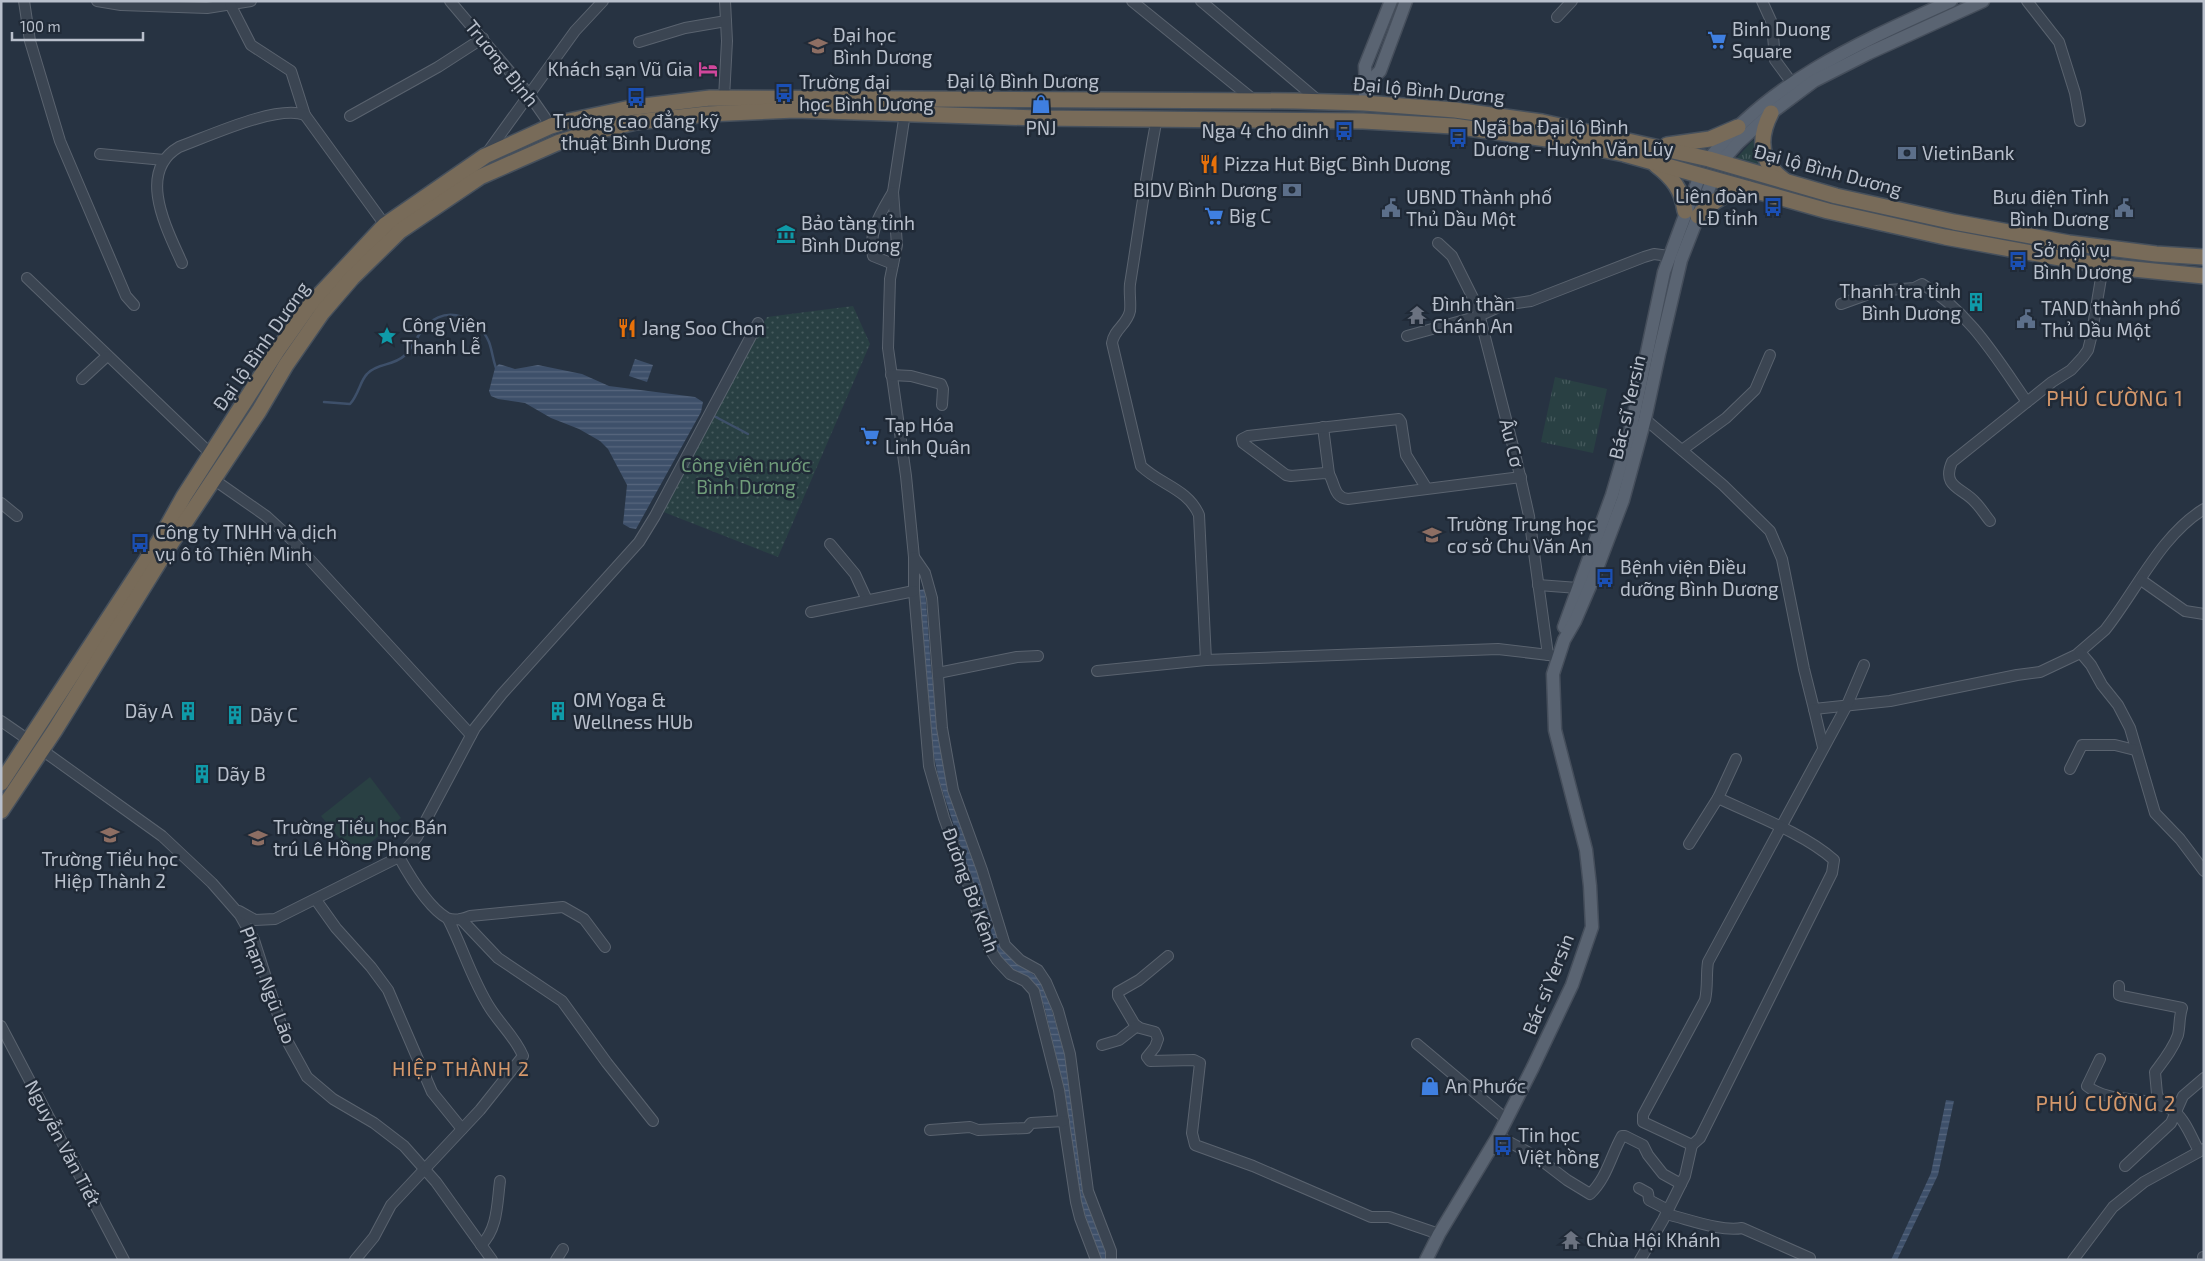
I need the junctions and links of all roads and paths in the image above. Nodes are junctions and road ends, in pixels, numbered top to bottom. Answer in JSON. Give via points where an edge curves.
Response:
{"nodes":[{"id":1,"x":24,"y":1,"type":"edge"},
{"id":2,"x":97,"y":1,"type":"edge"},
{"id":3,"x":250,"y":1,"type":"edge"},
{"id":4,"x":450,"y":1,"type":"edge"},
{"id":5,"x":603,"y":1,"type":"edge"},
{"id":6,"x":726,"y":1,"type":"edge"},
{"id":7,"x":1132,"y":1,"type":"edge"},
{"id":8,"x":1200,"y":1,"type":"edge"},
{"id":9,"x":1391,"y":1,"type":"edge"},
{"id":10,"x":1406,"y":1,"type":"edge"},
{"id":11,"x":1572,"y":1,"type":"edge"},
{"id":12,"x":1762,"y":1,"type":"edge"},
{"id":13,"x":1951,"y":1,"type":"edge"},
{"id":14,"x":1983,"y":1,"type":"edge"},
{"id":15,"x":2028,"y":1,"type":"edge"},
{"id":16,"x":230,"y":4,"type":"junction"},
{"id":17,"x":1556,"y":16,"type":"dead end"},
{"id":18,"x":726,"y":21,"type":"junction"},
{"id":19,"x":483,"y":38,"type":"junction"},
{"id":20,"x":638,"y":42,"type":"dead end"},
{"id":21,"x":1866,"y":47,"type":"junction"},
{"id":22,"x":1792,"y":83,"type":"junction"},
{"id":23,"x":1366,"y":85,"type":"junction"},
{"id":24,"x":528,"y":94,"type":"junction"},
{"id":25,"x":724,"y":98,"type":"junction"},
{"id":26,"x":1255,"y":101,"type":"junction"},
{"id":27,"x":1322,"y":103,"type":"junction"},
{"id":28,"x":1364,"y":103,"type":"junction"},
{"id":29,"x":905,"y":113,"type":"junction"},
{"id":30,"x":1771,"y":113,"type":"junction"},
{"id":31,"x":305,"y":115,"type":"junction"},
{"id":32,"x":350,"y":116,"type":"dead end"},
{"id":33,"x":1157,"y":118,"type":"junction"},
{"id":34,"x":1363,"y":121,"type":"junction"},
{"id":35,"x":2080,"y":121,"type":"dead end"},
{"id":36,"x":551,"y":126,"type":"junction"},
{"id":37,"x":1738,"y":127,"type":"junction"},
{"id":38,"x":557,"y":143,"type":"junction"},
{"id":39,"x":1653,"y":146,"type":"junction"},
{"id":40,"x":100,"y":154,"type":"dead end"},
{"id":41,"x":485,"y":156,"type":"junction"},
{"id":42,"x":164,"y":160,"type":"junction"},
{"id":43,"x":1715,"y":160,"type":"junction"},
{"id":44,"x":1648,"y":161,"type":"junction"},
{"id":45,"x":1706,"y":176,"type":"junction"},
{"id":46,"x":1785,"y":181,"type":"junction"},
{"id":47,"x":1749,"y":189,"type":"junction"},
{"id":48,"x":893,"y":192,"type":"junction"},
{"id":49,"x":1692,"y":213,"type":"junction"},
{"id":50,"x":385,"y":225,"type":"junction"},
{"id":51,"x":1438,"y":243,"type":"dead end"},
{"id":52,"x":2106,"y":248,"type":"junction"},
{"id":53,"x":1669,"y":256,"type":"junction"},
{"id":54,"x":2204,"y":257,"type":"edge"},
{"id":55,"x":182,"y":263,"type":"dead end"},
{"id":56,"x":893,"y":264,"type":"junction"},
{"id":57,"x":2103,"y":266,"type":"junction"},
{"id":58,"x":2204,"y":276,"type":"edge"},
{"id":59,"x":27,"y":278,"type":"dead end"},
{"id":60,"x":1841,"y":304,"type":"dead end"},
{"id":61,"x":134,"y":305,"type":"dead end"},
{"id":62,"x":1479,"y":316,"type":"junction"},
{"id":63,"x":758,"y":323,"type":"dead end"},
{"id":64,"x":1407,"y":336,"type":"dead end"},
{"id":65,"x":1653,"y":353,"type":"junction"},
{"id":66,"x":1770,"y":355,"type":"dead end"},
{"id":67,"x":107,"y":356,"type":"junction"},
{"id":68,"x":891,"y":375,"type":"junction"},
{"id":69,"x":82,"y":379,"type":"dead end"},
{"id":70,"x":2027,"y":402,"type":"junction"},
{"id":71,"x":942,"y":405,"type":"dead end"},
{"id":72,"x":1640,"y":416,"type":"junction"},
{"id":73,"x":1323,"y":427,"type":"junction"},
{"id":74,"x":1682,"y":450,"type":"junction"},
{"id":75,"x":212,"y":455,"type":"junction"},
{"id":76,"x":1328,"y":474,"type":"junction"},
{"id":77,"x":1521,"y":478,"type":"junction"},
{"id":78,"x":213,"y":479,"type":"junction"},
{"id":79,"x":1427,"y":489,"type":"junction"},
{"id":80,"x":1,"y":503,"type":"edge"},
{"id":81,"x":2204,"y":509,"type":"edge"},
{"id":82,"x":17,"y":516,"type":"dead end"},
{"id":83,"x":1990,"y":521,"type":"dead end"},
{"id":84,"x":830,"y":544,"type":"dead end"},
{"id":85,"x":1600,"y":547,"type":"junction"},
{"id":86,"x":914,"y":557,"type":"junction"},
{"id":87,"x":2141,"y":580,"type":"junction"},
{"id":88,"x":1538,"y":585,"type":"junction"},
{"id":89,"x":1578,"y":588,"type":"junction"},
{"id":90,"x":914,"y":591,"type":"junction"},
{"id":91,"x":867,"y":600,"type":"junction"},
{"id":92,"x":811,"y":612,"type":"dead end"},
{"id":93,"x":2204,"y":614,"type":"edge"},
{"id":94,"x":1564,"y":640,"type":"junction"},
{"id":95,"x":2080,"y":652,"type":"junction"},
{"id":96,"x":1038,"y":656,"type":"dead end"},
{"id":97,"x":1553,"y":656,"type":"junction"},
{"id":98,"x":1206,"y":660,"type":"junction"},
{"id":99,"x":1864,"y":665,"type":"dead end"},
{"id":100,"x":1097,"y":671,"type":"dead end"},
{"id":101,"x":938,"y":674,"type":"junction"},
{"id":102,"x":1847,"y":705,"type":"junction"},
{"id":103,"x":1814,"y":709,"type":"junction"},
{"id":104,"x":1,"y":721,"type":"edge"},
{"id":105,"x":471,"y":736,"type":"junction"},
{"id":106,"x":36,"y":746,"type":"junction"},
{"id":107,"x":1823,"y":747,"type":"junction"},
{"id":108,"x":2135,"y":750,"type":"junction"},
{"id":109,"x":1736,"y":760,"type":"dead end"},
{"id":110,"x":2070,"y":769,"type":"dead end"},
{"id":111,"x":1,"y":783,"type":"edge"},
{"id":112,"x":1718,"y":798,"type":"junction"},
{"id":113,"x":1,"y":811,"type":"edge"},
{"id":114,"x":1780,"y":827,"type":"junction"},
{"id":115,"x":1689,"y":844,"type":"dead end"},
{"id":116,"x":399,"y":857,"type":"junction"},
{"id":117,"x":2204,"y":871,"type":"edge"},
{"id":118,"x":316,"y":900,"type":"junction"},
{"id":119,"x":236,"y":909,"type":"junction"},
{"id":120,"x":448,"y":919,"type":"junction"},
{"id":121,"x":461,"y":919,"type":"junction"},
{"id":122,"x":605,"y":947,"type":"dead end"},
{"id":123,"x":1168,"y":956,"type":"dead end"},
{"id":124,"x":2118,"y":986,"type":"dead end"},
{"id":125,"x":1,"y":1026,"type":"edge"},
{"id":126,"x":1137,"y":1026,"type":"junction"},
{"id":127,"x":1417,"y":1044,"type":"dead end"},
{"id":128,"x":1102,"y":1045,"type":"dead end"},
{"id":129,"x":2100,"y":1059,"type":"dead end"},
{"id":130,"x":2204,"y":1078,"type":"edge"},
{"id":131,"x":2162,"y":1106,"type":"junction"},
{"id":132,"x":2175,"y":1112,"type":"junction"},
{"id":133,"x":1506,"y":1119,"type":"junction"},
{"id":134,"x":1064,"y":1120,"type":"junction"},
{"id":135,"x":653,"y":1121,"type":"dead end"},
{"id":136,"x":462,"y":1129,"type":"junction"},
{"id":137,"x":930,"y":1130,"type":"dead end"},
{"id":138,"x":1498,"y":1136,"type":"junction"},
{"id":139,"x":1692,"y":1144,"type":"junction"},
{"id":140,"x":2201,"y":1150,"type":"edge"},
{"id":141,"x":2125,"y":1166,"type":"dead end"},
{"id":142,"x":424,"y":1168,"type":"junction"},
{"id":143,"x":500,"y":1181,"type":"dead end"},
{"id":144,"x":1681,"y":1184,"type":"junction"},
{"id":145,"x":1639,"y":1188,"type":"dead end"},
{"id":146,"x":1667,"y":1212,"type":"junction"},
{"id":147,"x":1439,"y":1234,"type":"junction"},
{"id":148,"x":481,"y":1245,"type":"junction"},
{"id":149,"x":563,"y":1249,"type":"dead end"},
{"id":150,"x":1810,"y":1258,"type":"dead end"},
{"id":151,"x":124,"y":1260,"type":"edge"},
{"id":152,"x":355,"y":1260,"type":"edge"},
{"id":153,"x":492,"y":1260,"type":"edge"},
{"id":154,"x":556,"y":1260,"type":"edge"},
{"id":155,"x":1096,"y":1260,"type":"edge"},
{"id":156,"x":1111,"y":1260,"type":"edge"},
{"id":157,"x":1426,"y":1260,"type":"edge"},
{"id":158,"x":1640,"y":1260,"type":"edge"},
{"id":159,"x":2073,"y":1260,"type":"edge"}],
"edges":[{"from":1,"to":61,"type":"street","via":[[32,48],[60,141],[126,296]]},
{"from":2,"to":16,"type":"street","via":[[207,8]]},
{"from":3,"to":16,"type":"street"},
{"from":4,"to":19,"type":"street","name":"Trương Định"},
{"from":5,"to":24,"type":"street","via":[[574,31]]},
{"from":6,"to":18,"type":"street"},
{"from":7,"to":26,"type":"street"},
{"from":8,"to":27,"type":"street"},
{"from":9,"to":23,"type":"main road","via":[[1365,66]]},
{"from":10,"to":23,"type":"main road","via":[[1380,71]]},
{"from":11,"to":17,"type":"street"},
{"from":12,"to":22,"type":"street","via":[[1772,23],[1775,60]]},
{"from":13,"to":21,"type":"main road"},
{"from":14,"to":21,"type":"main road"},
{"from":15,"to":35,"type":"street","via":[[2059,42]]},
{"from":16,"to":31,"type":"street","via":[[251,45],[291,71]]},
{"from":18,"to":20,"type":"street","via":[[685,28]]},
{"from":18,"to":25,"type":"street"},
{"from":19,"to":24,"type":"street","name":"Trương Định"},
{"from":19,"to":32,"type":"street"},
{"from":21,"to":22,"type":"main road","via":[[1810,70]]},
{"from":21,"to":30,"type":"main road"},
{"from":22,"to":37,"type":"main road"},
{"from":23,"to":28,"type":"main road"},
{"from":24,"to":36,"type":"street","name":"Trương Định"},
{"from":24,"to":41,"type":"street"},
{"from":25,"to":26,"type":"highway","name":"Đại lộ Bình Dương"},
{"from":25,"to":36,"type":"highway","name":"Đại lộ Bình Dương","via":[[635,107]]},
{"from":26,"to":27,"type":"highway","name":"Đại lộ Bình Dương"},
{"from":27,"to":28,"type":"highway","name":"Đại lộ Bình Dương"},
{"from":28,"to":34,"type":"highway"},
{"from":28,"to":39,"type":"highway","name":"Đại lộ Bình Dương","via":[[1514,117]]},
{"from":29,"to":33,"type":"highway","name":"Đại lộ Bình Dương"},
{"from":29,"to":38,"type":"highway","name":"Đại lộ Bình Dương","via":[[796,110],[706,114],[636,122]]},
{"from":29,"to":48,"type":"street"},
{"from":30,"to":43,"type":"main road"},
{"from":30,"to":46,"type":"highway","via":[[1762,135],[1762,150],[1770,167]]},
{"from":31,"to":42,"type":"street","via":[[289,112],[256,118],[179,147]]},
{"from":31,"to":50,"type":"street"},
{"from":33,"to":34,"type":"highway","name":"Đại lộ Bình Dương","via":[[1273,120],[1280,127],[1339,128],[1349,128]]},
{"from":33,"to":98,"type":"street","via":[[1130,287],[1130,310],[1124,325],[1115,332],[1112,343],[1141,466],[1185,494],[1199,515]]},
{"from":34,"to":44,"type":"highway","name":"Đại lộ Bình Dương","via":[[1502,132],[1577,144]]},
{"from":36,"to":38,"type":"highway"},
{"from":36,"to":41,"type":"highway","name":"Đại lộ Bình Dương"},
{"from":37,"to":39,"type":"highway","via":[[1700,141]]},
{"from":37,"to":43,"type":"main road"},
{"from":38,"to":78,"type":"highway","name":"Đại lộ Bình Dương","via":[[480,178],[400,231],[322,313]]},
{"from":39,"to":43,"type":"highway","name":"Đại lộ Bình Dương"},
{"from":40,"to":42,"type":"street"},
{"from":41,"to":50,"type":"highway","name":"Đại lộ Bình Dương"},
{"from":42,"to":55,"type":"street","via":[[159,174],[158,204]]},
{"from":43,"to":45,"type":"highway"},
{"from":43,"to":46,"type":"highway","name":"Đại lộ Bình Dương"},
{"from":44,"to":45,"type":"highway","name":"Đại lộ Bình Dương"},
{"from":44,"to":49,"type":"highway","via":[[1674,180]]},
{"from":45,"to":47,"type":"highway","name":"Đại lộ Bình Dương"},
{"from":45,"to":49,"type":"main road","name":"Bác sĩ Yersin"},
{"from":46,"to":52,"type":"highway","name":"Đại lộ Bình Dương","via":[[1836,196],[1954,222]]},
{"from":47,"to":49,"type":"highway","via":[[1725,196]]},
{"from":47,"to":57,"type":"highway","name":"Đại lộ Bình Dương","via":[[1828,211],[1945,237]]},
{"from":48,"to":56,"type":"street","name":"Đường Bờ Kênh","via":[[897,245]]},
{"from":48,"to":56,"type":"street","via":[[877,219],[870,244],[873,256]]},
{"from":49,"to":53,"type":"main road","name":"Bác sĩ Yersin"},
{"from":49,"to":65,"type":"main road","name":"Bác sĩ Yersin"},
{"from":50,"to":75,"type":"highway","name":"Đại lộ Bình Dương","via":[[309,306]]},
{"from":51,"to":62,"type":"street","name":"Âu Cơ","via":[[1452,256]]},
{"from":52,"to":54,"type":"highway","name":"Đại lộ Bình Dương"},
{"from":52,"to":57,"type":"highway"},
{"from":53,"to":62,"type":"street","via":[[1654,254],[1644,257],[1540,298],[1503,305]]},
{"from":53,"to":65,"type":"main road","name":"Bác sĩ Yersin"},
{"from":56,"to":68,"type":"street","name":"Đường Bờ Kênh","via":[[888,348]]},
{"from":57,"to":58,"type":"highway","name":"Đại lộ Bình Dương"},
{"from":57,"to":70,"type":"street","via":[[2088,350],[2070,370]]},
{"from":59,"to":67,"type":"street"},
{"from":60,"to":70,"type":"street","via":[[1877,291],[1914,288],[1922,284],[1940,295],[1970,322]]},
{"from":62,"to":64,"type":"street"},
{"from":62,"to":77,"type":"street","name":"Âu Cơ"},
{"from":63,"to":105,"type":"street","via":[[639,542],[502,694]]},
{"from":65,"to":72,"type":"main road","name":"Bác sĩ Yersin"},
{"from":66,"to":74,"type":"street","via":[[1755,390],[1726,418]]},
{"from":67,"to":69,"type":"street"},
{"from":67,"to":75,"type":"street"},
{"from":68,"to":71,"type":"street","via":[[911,376],[941,384]]},
{"from":68,"to":86,"type":"street","name":"Đường Bờ Kênh"},
{"from":70,"to":83,"type":"street","via":[[1958,456],[1949,470],[1951,480],[1962,494],[1975,501]]},
{"from":72,"to":74,"type":"street"},
{"from":72,"to":85,"type":"main road","name":"Bác sĩ Yersin"},
{"from":73,"to":76,"type":"street"},
{"from":73,"to":76,"type":"street","via":[[1242,439],[1286,475]]},
{"from":73,"to":79,"type":"street","via":[[1399,419],[1406,455]]},
{"from":74,"to":103,"type":"street","via":[[1770,531],[1782,560]]},
{"from":75,"to":106,"type":"highway","name":"Đại lộ Bình Dương"},
{"from":76,"to":79,"type":"street","via":[[1338,496],[1343,499]]},
{"from":77,"to":79,"type":"street"},
{"from":77,"to":88,"type":"street","name":"Âu Cơ"},
{"from":78,"to":105,"type":"street","via":[[266,516],[290,538]]},
{"from":78,"to":106,"type":"highway","name":"Đại lộ Bình Dương"},
{"from":80,"to":82,"type":"street"},
{"from":81,"to":87,"type":"street","via":[[2175,533]]},
{"from":84,"to":91,"type":"street","via":[[855,574]]},
{"from":85,"to":89,"type":"main road","name":"Bác sĩ Yersin"},
{"from":85,"to":94,"type":"main road","name":"Bác sĩ Yersin","via":[[1575,622]]},
{"from":86,"to":90,"type":"street","name":"Đường Bờ Kênh"},
{"from":86,"to":101,"type":"street","via":[[925,573],[932,598]]},
{"from":87,"to":93,"type":"street","via":[[2185,611]]},
{"from":87,"to":95,"type":"street","via":[[2105,630]]},
{"from":88,"to":89,"type":"street"},
{"from":88,"to":97,"type":"street","name":"Âu Cơ"},
{"from":89,"to":94,"type":"main road","name":"Bác sĩ Yersin","via":[[1564,624]]},
{"from":90,"to":91,"type":"street"},
{"from":90,"to":134,"type":"street","name":"Đường Bờ Kênh","via":[[929,766],[988,946],[1010,974],[1025,981],[1034,992]]},
{"from":91,"to":92,"type":"street"},
{"from":94,"to":97,"type":"main road","name":"Bác sĩ Yersin"},
{"from":95,"to":102,"type":"street","via":[[2040,672],[1890,701]]},
{"from":95,"to":108,"type":"street","via":[[2118,705],[2130,728]]},
{"from":96,"to":101,"type":"street","via":[[1017,657]]},
{"from":97,"to":98,"type":"street","via":[[1498,649]]},
{"from":97,"to":133,"type":"main road","name":"Bác sĩ Yersin","via":[[1554,730],[1586,850],[1592,927],[1572,985]]},
{"from":98,"to":100,"type":"street"},
{"from":99,"to":102,"type":"street"},
{"from":101,"to":156,"type":"street","via":[[942,728],[953,790],[1005,945],[1020,960],[1038,970],[1058,1010],[1070,1054],[1088,1190],[1111,1251]]},
{"from":102,"to":103,"type":"street"},
{"from":102,"to":107,"type":"street"},
{"from":103,"to":107,"type":"street"},
{"from":104,"to":106,"type":"street","name":"Phạm Ngũ Lão"},
{"from":105,"to":116,"type":"street","via":[[417,837]]},
{"from":106,"to":111,"type":"highway","name":"Đại lộ Bình Dương"},
{"from":106,"to":113,"type":"highway","name":"Đại lộ Bình Dương"},
{"from":106,"to":119,"type":"street","name":"Phạm Ngũ Lão","via":[[162,836]]},
{"from":107,"to":114,"type":"street"},
{"from":108,"to":110,"type":"street","via":[[2082,745]]},
{"from":108,"to":117,"type":"street","via":[[2155,813]]},
{"from":109,"to":112,"type":"street"},
{"from":112,"to":114,"type":"street"},
{"from":112,"to":115,"type":"street"},
{"from":114,"to":139,"type":"street","via":[[1825,852],[1834,860],[1832,873],[1700,1138]]},
{"from":114,"to":139,"type":"street","via":[[1708,962],[1705,1000],[1642,1115],[1643,1122],[1652,1128]]},
{"from":116,"to":118,"type":"street"},
{"from":116,"to":120,"type":"street","via":[[429,902]]},
{"from":118,"to":119,"type":"street","via":[[275,919],[255,920]]},
{"from":118,"to":136,"type":"street","via":[[388,990],[432,1092]]},
{"from":119,"to":142,"type":"street","name":"Phạm Ngũ Lão","via":[[254,940],[285,1037],[307,1077],[333,1099],[397,1140]]},
{"from":120,"to":121,"type":"street"},
{"from":120,"to":136,"type":"street","via":[[485,999],[523,1056]]},
{"from":121,"to":122,"type":"street","via":[[563,907],[584,919]]},
{"from":121,"to":135,"type":"street","via":[[498,958],[562,1001]]},
{"from":123,"to":126,"type":"street","via":[[1139,980],[1118,992],[1121,1003]]},
{"from":124,"to":131,"type":"street","via":[[2118,995],[2182,1008],[2175,1042],[2155,1072],[2156,1094]]},
{"from":125,"to":151,"type":"street","name":"Nguyễn Văn Tiết"},
{"from":126,"to":128,"type":"street","via":[[1119,1040]]},
{"from":126,"to":147,"type":"street","via":[[1155,1032],[1158,1039],[1147,1057],[1150,1061],[1194,1060],[1200,1063],[1192,1133],[1195,1144],[1371,1217],[1389,1217]]},
{"from":127,"to":133,"type":"street"},
{"from":129,"to":131,"type":"street","via":[[2087,1086],[2103,1096]]},
{"from":130,"to":132,"type":"street","via":[[2183,1096]]},
{"from":131,"to":132,"type":"street"},
{"from":132,"to":140,"type":"street"},
{"from":132,"to":141,"type":"street","via":[[2161,1134]]},
{"from":133,"to":138,"type":"main road","name":"Bác sĩ Yersin"},
{"from":134,"to":137,"type":"street","via":[[1031,1123],[1028,1128]]},
{"from":134,"to":155,"type":"street","name":"Đường Bờ Kênh","via":[[1076,1202]]},
{"from":136,"to":142,"type":"street"},
{"from":138,"to":144,"type":"street","via":[[1538,1157],[1590,1194],[1603,1176],[1622,1136],[1643,1145],[1663,1174]]},
{"from":138,"to":147,"type":"main road","name":"Bác sĩ Yersin"},
{"from":139,"to":144,"type":"street"},
{"from":140,"to":159,"type":"street","via":[[2144,1182],[2113,1207]]},
{"from":142,"to":148,"type":"street","name":"Phạm Ngũ Lão"},
{"from":142,"to":152,"type":"street","via":[[391,1205],[374,1237]]},
{"from":143,"to":148,"type":"street","via":[[493,1227]]},
{"from":144,"to":146,"type":"street"},
{"from":145,"to":146,"type":"street","via":[[1648,1193],[1649,1200]]},
{"from":146,"to":150,"type":"street","via":[[1720,1227],[1742,1228]]},
{"from":146,"to":158,"type":"street"},
{"from":147,"to":157,"type":"main road","name":"Bác sĩ Yersin"},
{"from":148,"to":153,"type":"street","name":"Phạm Ngũ Lão"},
{"from":149,"to":154,"type":"street"}]}
